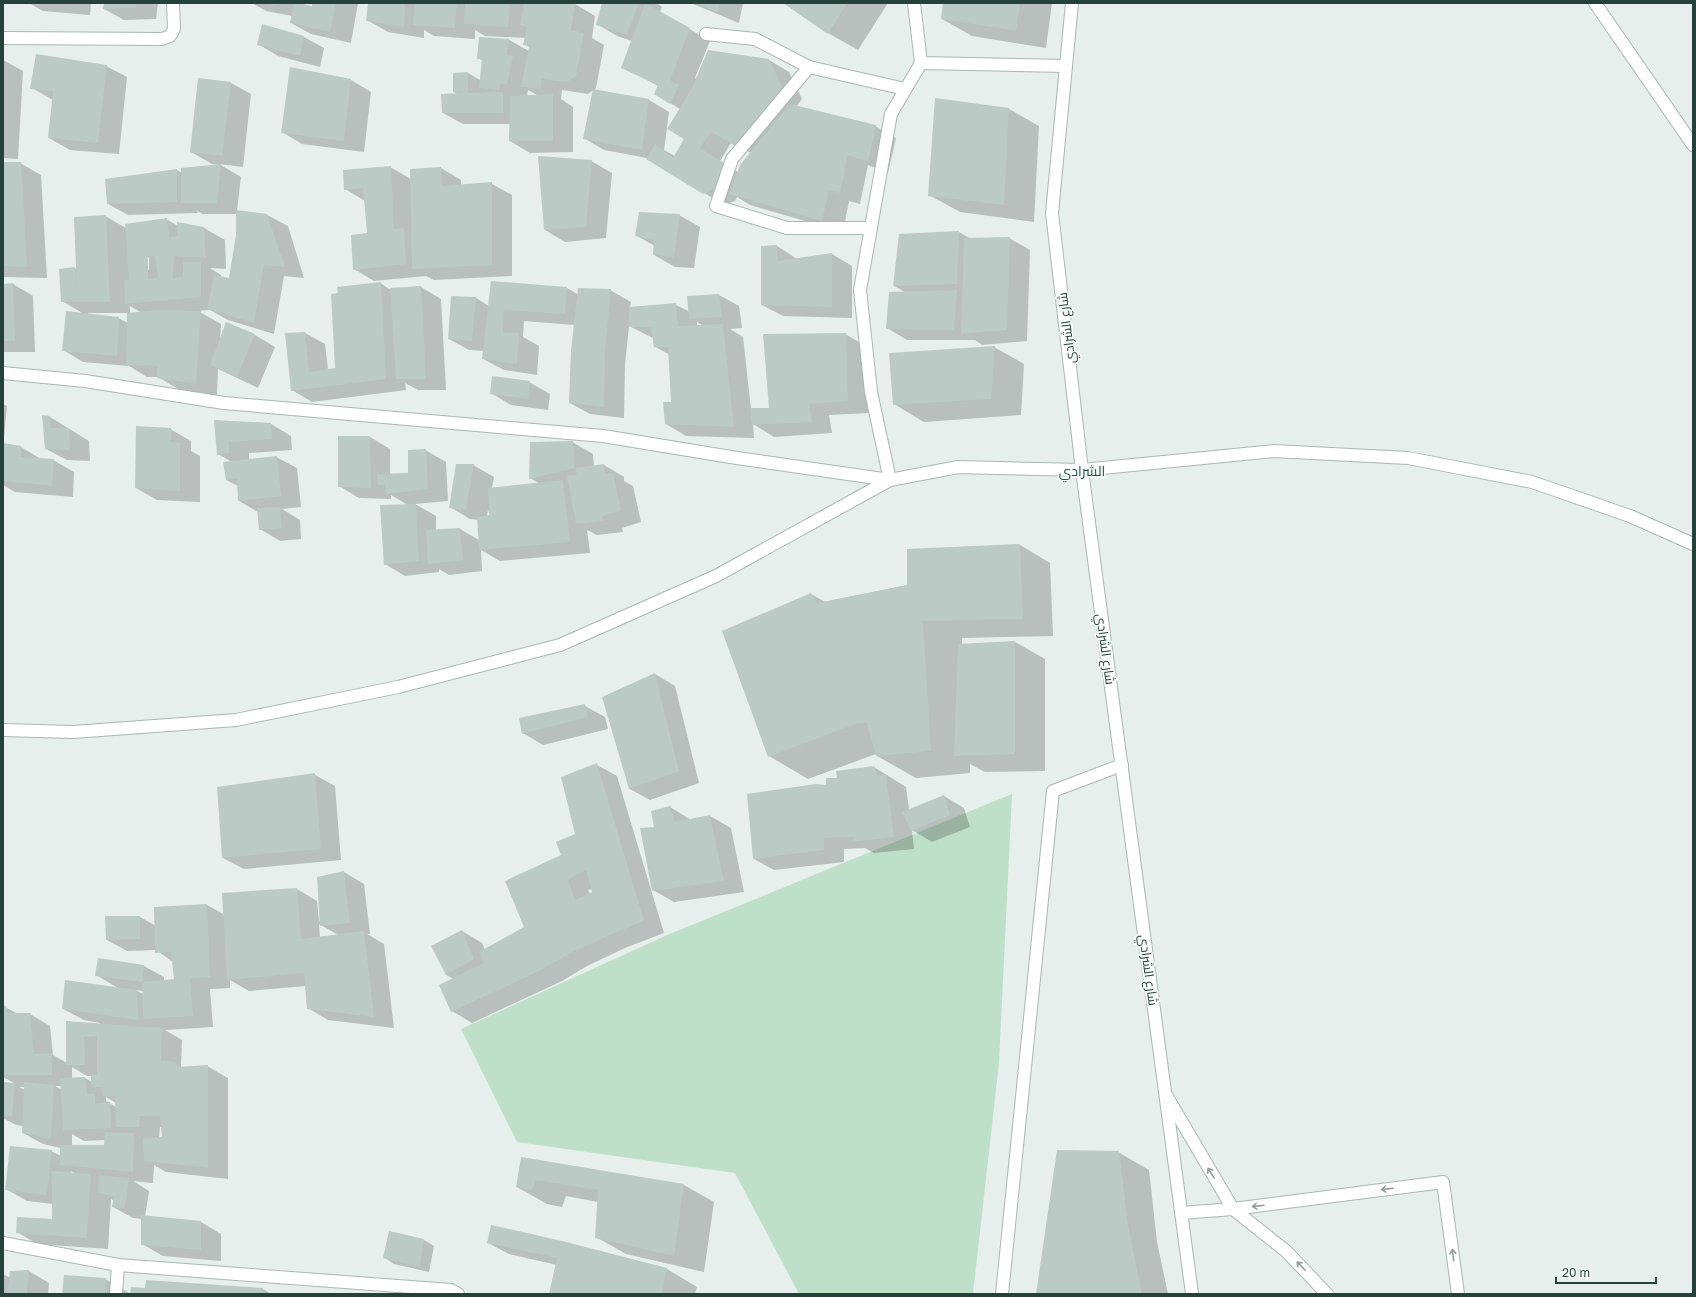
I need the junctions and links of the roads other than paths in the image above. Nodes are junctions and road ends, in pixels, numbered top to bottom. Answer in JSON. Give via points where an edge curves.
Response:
{"nodes":[{"id":1,"x":173,"y":3,"type":"edge"},
{"id":2,"x":914,"y":3,"type":"edge"},
{"id":3,"x":1072,"y":3,"type":"edge"},
{"id":4,"x":1595,"y":3,"type":"edge"},
{"id":5,"x":706,"y":34,"type":"dead end"},
{"id":6,"x":3,"y":38,"type":"edge"},
{"id":7,"x":921,"y":63,"type":"junction"},
{"id":8,"x":1066,"y":66,"type":"junction"},
{"id":9,"x":808,"y":67,"type":"junction"},
{"id":10,"x":905,"y":89,"type":"junction"},
{"id":11,"x":1693,"y":145,"type":"edge"},
{"id":12,"x":871,"y":228,"type":"junction"},
{"id":13,"x":3,"y":373,"type":"edge"},
{"id":14,"x":1082,"y":470,"type":"junction"},
{"id":15,"x":890,"y":480,"type":"junction"},
{"id":16,"x":1693,"y":544,"type":"edge"},
{"id":17,"x":3,"y":730,"type":"edge"},
{"id":18,"x":1122,"y":765,"type":"junction"},
{"id":19,"x":1166,"y":1095,"type":"junction"},
{"id":20,"x":1233,"y":1209,"type":"junction"},
{"id":21,"x":1181,"y":1213,"type":"junction"},
{"id":22,"x":3,"y":1243,"type":"edge"},
{"id":23,"x":118,"y":1265,"type":"junction"},
{"id":24,"x":116,"y":1294,"type":"edge"},
{"id":25,"x":458,"y":1294,"type":"edge"},
{"id":26,"x":1002,"y":1294,"type":"edge"},
{"id":27,"x":1192,"y":1294,"type":"edge"},
{"id":28,"x":1327,"y":1294,"type":"edge"},
{"id":29,"x":1458,"y":1294,"type":"edge"}],
"edges":[{"from":1,"to":6,"type":"street","via":[[174,29],[170,36],[162,39]]},
{"from":2,"to":7,"type":"street"},
{"from":3,"to":8,"type":"street","name":"شارع الشرادي"},
{"from":4,"to":11,"type":"street"},
{"from":5,"to":9,"type":"street","via":[[755,39]]},
{"from":7,"to":8,"type":"street"},
{"from":7,"to":10,"type":"street"},
{"from":8,"to":14,"type":"street","name":"شارع الشرادي","via":[[1052,213]]},
{"from":9,"to":10,"type":"street"},
{"from":9,"to":12,"type":"street","via":[[732,159],[716,206],[787,228]]},
{"from":10,"to":12,"type":"street","via":[[890,114]]},
{"from":12,"to":15,"type":"street","via":[[860,290],[871,392]]},
{"from":13,"to":15,"type":"street","via":[[85,381],[224,403],[603,436]]},
{"from":14,"to":15,"type":"street","via":[[958,467]]},
{"from":14,"to":16,"type":"street","via":[[1274,451],[1408,458],[1532,482],[1630,516]]},
{"from":14,"to":18,"type":"street","name":"شارع الشرادي"},
{"from":15,"to":17,"type":"street","via":[[716,576],[560,645],[398,687],[236,720],[73,732]]},
{"from":18,"to":19,"type":"street","name":"شارع الشرادي"},
{"from":18,"to":26,"type":"street","via":[[1053,791]]},
{"from":20,"to":19,"type":"street","one_way":true},
{"from":19,"to":21,"type":"street","name":"شارع الشرادي"},
{"from":20,"to":21,"type":"street"},
{"from":28,"to":20,"type":"street","one_way":true,"via":[[1286,1251]]},
{"from":29,"to":20,"type":"street","one_way":true,"via":[[1443,1182]]},
{"from":21,"to":27,"type":"street","name":"شارع الشرادي"},
{"from":22,"to":23,"type":"street"},
{"from":23,"to":24,"type":"street"},
{"from":23,"to":25,"type":"street","via":[[451,1290]]}]}
